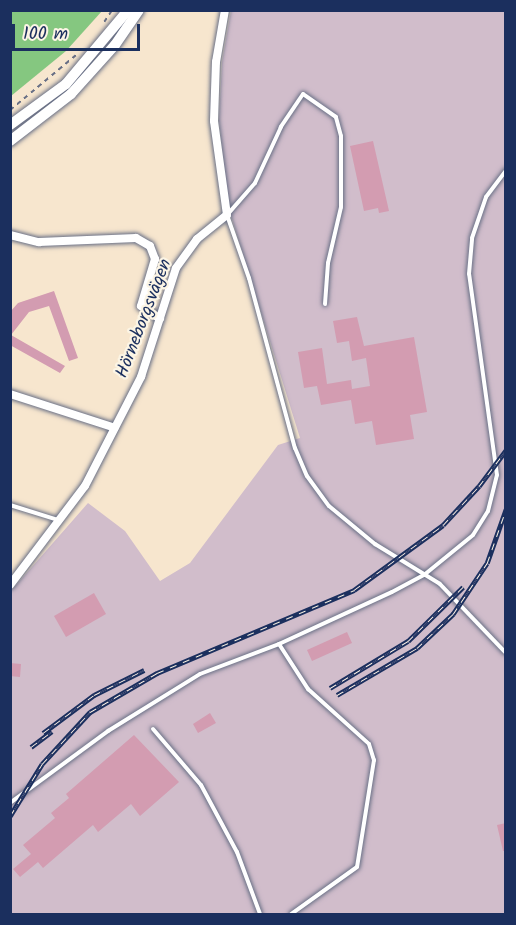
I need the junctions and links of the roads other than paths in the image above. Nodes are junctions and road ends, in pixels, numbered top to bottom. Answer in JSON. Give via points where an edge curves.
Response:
{"nodes":[{"id":1,"x":128,"y":10,"type":"edge"},
{"id":2,"x":139,"y":10,"type":"edge"},
{"id":3,"x":225,"y":10,"type":"edge"},
{"id":4,"x":10,"y":125,"type":"edge"},
{"id":5,"x":10,"y":141,"type":"edge"},
{"id":6,"x":506,"y":170,"type":"edge"},
{"id":7,"x":227,"y":215,"type":"junction"},
{"id":8,"x":10,"y":235,"type":"edge"},
{"id":9,"x":325,"y":303,"type":"dead end"},
{"id":10,"x":160,"y":320,"type":"junction"},
{"id":11,"x":10,"y":394,"type":"edge"},
{"id":12,"x":115,"y":428,"type":"junction"},
{"id":13,"x":10,"y":505,"type":"edge"},
{"id":14,"x":60,"y":520,"type":"junction"},
{"id":15,"x":424,"y":575,"type":"junction"},
{"id":16,"x":10,"y":585,"type":"edge"},
{"id":17,"x":279,"y":644,"type":"junction"},
{"id":18,"x":506,"y":653,"type":"edge"},
{"id":19,"x":153,"y":729,"type":"dead end"},
{"id":20,"x":10,"y":803,"type":"edge"},
{"id":21,"x":260,"y":915,"type":"edge"},
{"id":22,"x":291,"y":915,"type":"edge"}],
"edges":[{"from":1,"to":4,"type":"main road","via":[[66,84]]},
{"from":2,"to":5,"type":"main road","via":[[116,45],[71,94]]},
{"from":3,"to":7,"type":"street","via":[[216,62],[214,121]]},
{"from":6,"to":15,"type":"lane","via":[[486,197],[472,238],[469,274],[495,445],[497,488],[473,535]]},
{"from":7,"to":9,"type":"lane","via":[[255,183],[281,127],[303,94],[336,117],[341,136],[341,207],[328,263]]},
{"from":7,"to":10,"type":"street","name":"Hörneborgsvägen","via":[[197,239],[176,268]]},
{"from":7,"to":15,"type":"lane","via":[[252,288],[295,448],[307,476],[350,526]]},
{"from":8,"to":10,"type":"street","via":[[39,242],[136,238],[150,246],[155,259],[141,306]]},
{"from":10,"to":12,"type":"street","name":"Hörneborgsvägen","via":[[141,377]]},
{"from":11,"to":12,"type":"street"},
{"from":12,"to":14,"type":"street","name":"Hörneborgsvägen","via":[[86,486]]},
{"from":13,"to":14,"type":"lane"},
{"from":14,"to":16,"type":"street","name":"Hörneborgsvägen"},
{"from":15,"to":17,"type":"lane"},
{"from":15,"to":18,"type":"lane","via":[[468,610]]},
{"from":17,"to":20,"type":"lane","via":[[191,680],[108,731]]},
{"from":17,"to":22,"type":"lane","via":[[308,689],[369,744],[374,760],[357,867]]},
{"from":19,"to":21,"type":"lane","via":[[201,785],[237,852]]}]}
